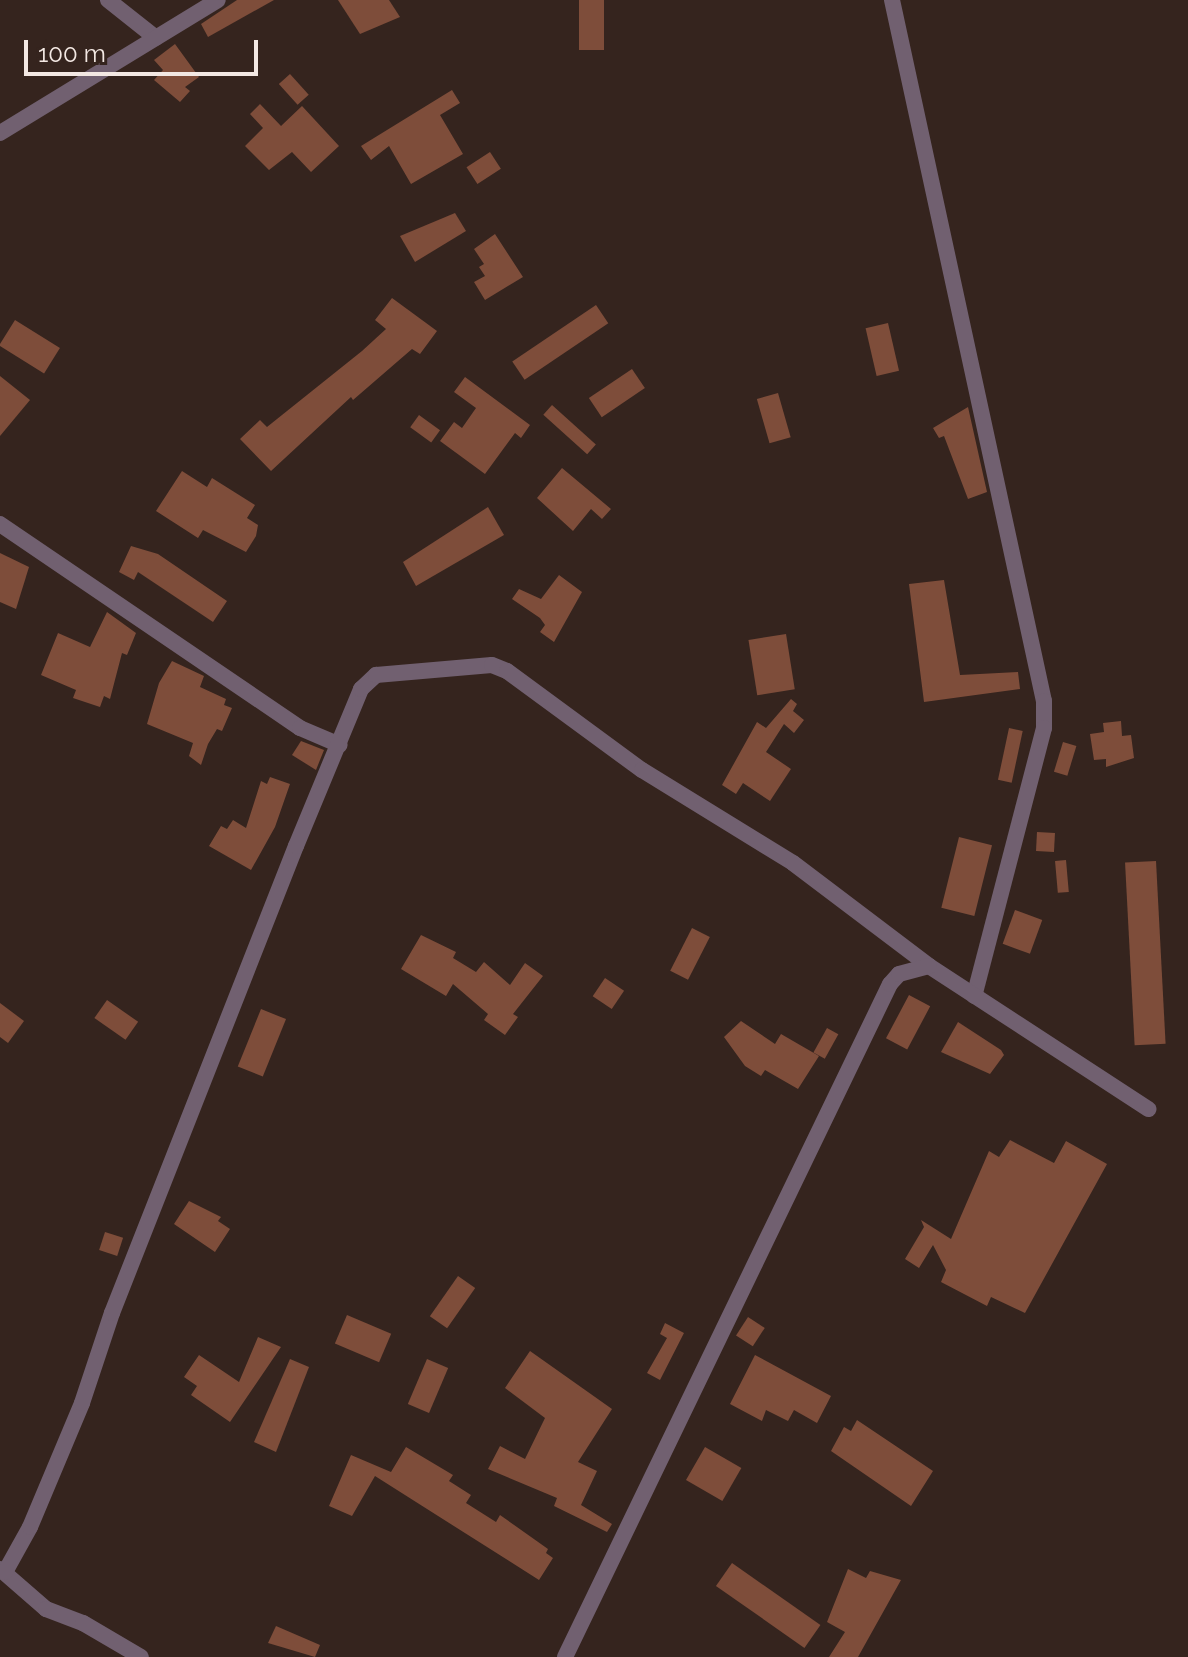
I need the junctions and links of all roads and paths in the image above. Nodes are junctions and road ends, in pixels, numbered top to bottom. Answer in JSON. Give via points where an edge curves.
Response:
{"nodes":[{"id":1,"x":108,"y":0,"type":"edge"},
{"id":2,"x":218,"y":0,"type":"edge"},
{"id":3,"x":892,"y":0,"type":"edge"},
{"id":4,"x":156,"y":38,"type":"junction"},
{"id":5,"x":0,"y":133,"type":"edge"},
{"id":6,"x":0,"y":524,"type":"edge"},
{"id":7,"x":340,"y":745,"type":"junction"},
{"id":8,"x":929,"y":966,"type":"junction"},
{"id":9,"x":974,"y":996,"type":"junction"},
{"id":10,"x":1148,"y":1109,"type":"dead end"},
{"id":11,"x":2,"y":1570,"type":"edge"},
{"id":12,"x":141,"y":1657,"type":"edge"},
{"id":13,"x":565,"y":1657,"type":"edge"}],
"edges":[{"from":1,"to":4,"type":"street"},
{"from":2,"to":4,"type":"street"},
{"from":3,"to":9,"type":"street","via":[[1044,701],[1044,728]]},
{"from":4,"to":5,"type":"street"},
{"from":6,"to":7,"type":"street","via":[[300,728]]},
{"from":7,"to":8,"type":"street","via":[[361,689],[376,675],[492,665],[642,770],[793,863]]},
{"from":7,"to":11,"type":"street","via":[[112,1313],[82,1403],[30,1527]]},
{"from":8,"to":9,"type":"street"},
{"from":8,"to":13,"type":"street","via":[[899,974],[890,984]]},
{"from":9,"to":10,"type":"street"},
{"from":11,"to":12,"type":"street","via":[[46,1609],[83,1623]]}]}
